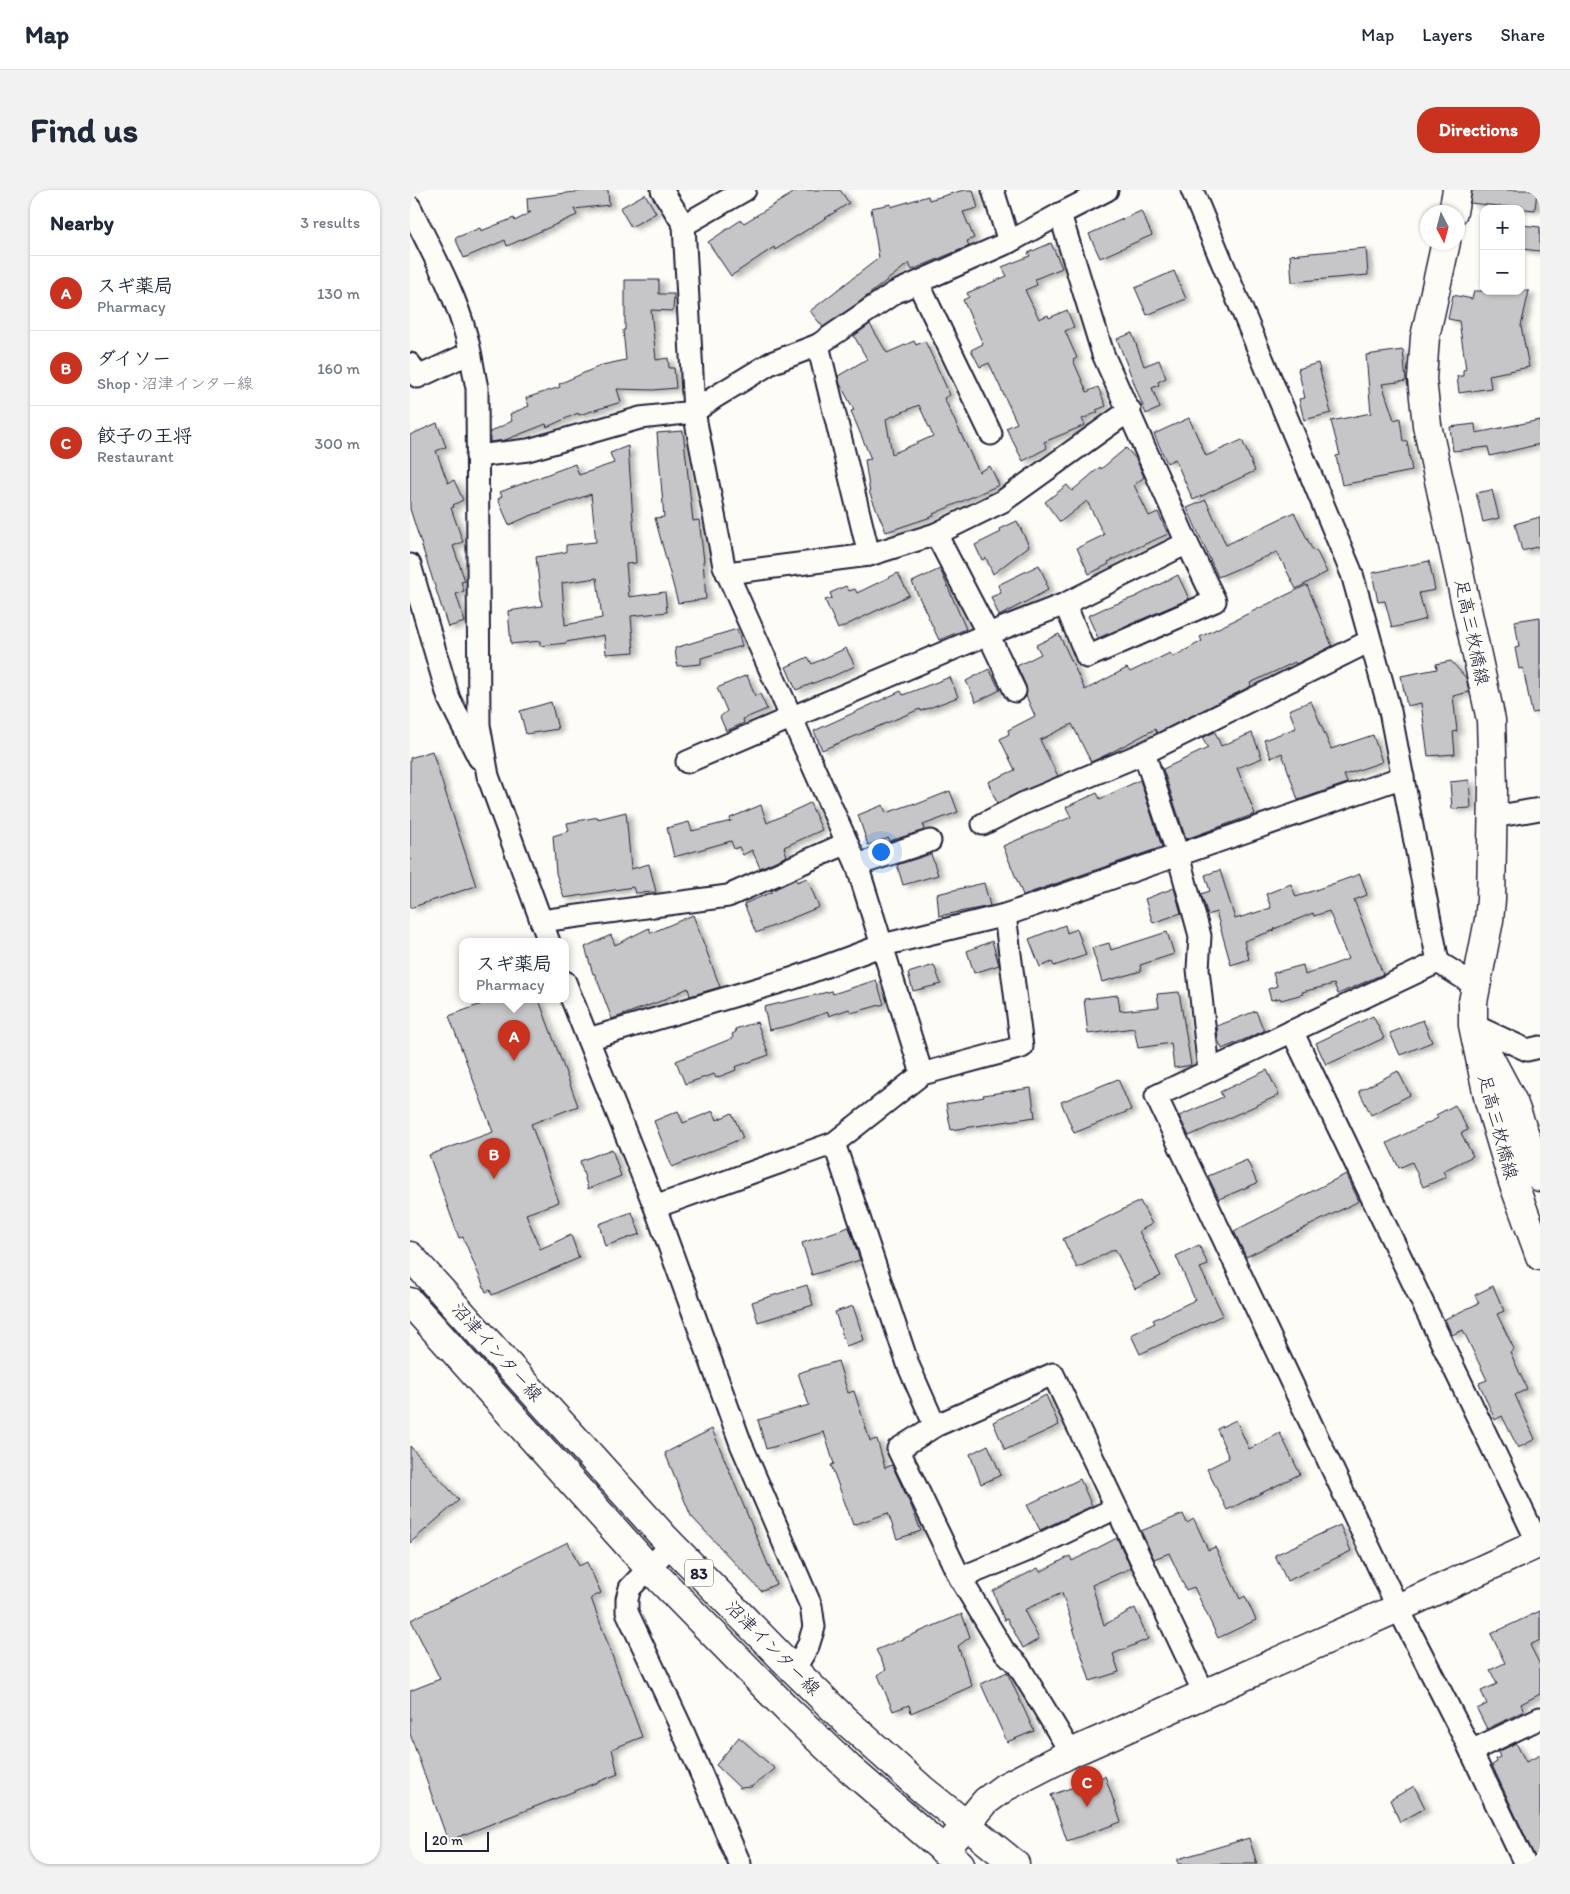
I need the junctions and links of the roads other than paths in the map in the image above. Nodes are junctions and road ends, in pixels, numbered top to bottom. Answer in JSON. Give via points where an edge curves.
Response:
{"nodes":[{"id":1,"x":662,"y":190,"type":"edge"},
{"id":2,"x":745,"y":190,"type":"edge"},
{"id":3,"x":993,"y":190,"type":"edge"},
{"id":4,"x":1107,"y":190,"type":"edge"},
{"id":5,"x":1192,"y":190,"type":"edge"},
{"id":6,"x":1458,"y":190,"type":"edge"},
{"id":7,"x":1455,"y":205,"type":"edge"},
{"id":8,"x":410,"y":207,"type":"edge"},
{"id":9,"x":1060,"y":214,"type":"junction"},
{"id":10,"x":684,"y":225,"type":"junction"},
{"id":11,"x":1009,"y":242,"type":"junction"},
{"id":12,"x":1444,"y":250,"type":"edge"},
{"id":13,"x":918,"y":283,"type":"junction"},
{"id":14,"x":818,"y":345,"type":"junction"},
{"id":15,"x":470,"y":353,"type":"junction"},
{"id":16,"x":410,"y":364,"type":"edge"},
{"id":17,"x":1130,"y":410,"type":"junction"},
{"id":18,"x":694,"y":412,"type":"junction"},
{"id":19,"x":991,"y":434,"type":"dead end"},
{"id":20,"x":477,"y":456,"type":"junction"},
{"id":21,"x":936,"y":534,"type":"junction"},
{"id":22,"x":1187,"y":543,"type":"junction"},
{"id":23,"x":869,"y":555,"type":"junction"},
{"id":24,"x":410,"y":565,"type":"edge"},
{"id":25,"x":727,"y":573,"type":"junction"},
{"id":26,"x":1065,"y":604,"type":"junction"},
{"id":27,"x":988,"y":634,"type":"junction"},
{"id":28,"x":1370,"y":640,"type":"junction"},
{"id":29,"x":1015,"y":691,"type":"dead end"},
{"id":30,"x":790,"y":718,"type":"junction"},
{"id":31,"x":1144,"y":753,"type":"junction"},
{"id":32,"x":687,"y":762,"type":"dead end"},
{"id":33,"x":488,"y":776,"type":"junction"},
{"id":34,"x":1403,"y":777,"type":"junction"},
{"id":35,"x":1540,"y":809,"type":"edge"},
{"id":36,"x":1492,"y":817,"type":"junction"},
{"id":37,"x":983,"y":824,"type":"dead end"},
{"id":38,"x":930,"y":841,"type":"dead end"},
{"id":39,"x":846,"y":843,"type":"junction"},
{"id":40,"x":1178,"y":855,"type":"junction"},
{"id":41,"x":857,"y":865,"type":"junction"},
{"id":42,"x":1005,"y":915,"type":"junction"},
{"id":43,"x":541,"y":921,"type":"junction"},
{"id":44,"x":547,"y":938,"type":"edge"},
{"id":45,"x":883,"y":945,"type":"junction"},
{"id":46,"x":1438,"y":962,"type":"junction"},
{"id":47,"x":1476,"y":986,"type":"junction"},
{"id":48,"x":569,"y":992,"type":"edge"},
{"id":49,"x":1472,"y":1025,"type":"junction"},
{"id":50,"x":1292,"y":1031,"type":"junction"},
{"id":51,"x":588,"y":1039,"type":"junction"},
{"id":52,"x":1540,"y":1047,"type":"edge"},
{"id":53,"x":1209,"y":1071,"type":"junction"},
{"id":54,"x":922,"y":1074,"type":"junction"},
{"id":55,"x":834,"y":1143,"type":"junction"},
{"id":56,"x":1540,"y":1177,"type":"edge"},
{"id":57,"x":655,"y":1207,"type":"junction"},
{"id":58,"x":410,"y":1256,"type":"edge"},
{"id":59,"x":1540,"y":1256,"type":"edge"},
{"id":60,"x":410,"y":1302,"type":"edge"},
{"id":61,"x":935,"y":1426,"type":"junction"},
{"id":62,"x":1116,"y":1508,"type":"junction"},
{"id":63,"x":671,"y":1544,"type":"junction"},
{"id":64,"x":1539,"y":1545,"type":"edge"},
{"id":65,"x":649,"y":1568,"type":"junction"},
{"id":66,"x":960,"y":1578,"type":"junction"},
{"id":67,"x":1398,"y":1608,"type":"junction"},
{"id":68,"x":794,"y":1670,"type":"junction"},
{"id":69,"x":1204,"y":1693,"type":"junction"},
{"id":70,"x":1540,"y":1718,"type":"edge"},
{"id":71,"x":1471,"y":1751,"type":"junction"},
{"id":72,"x":1071,"y":1753,"type":"junction"},
{"id":73,"x":965,"y":1824,"type":"junction"},
{"id":74,"x":947,"y":1860,"type":"edge"},
{"id":75,"x":740,"y":1864,"type":"edge"},
{"id":76,"x":1015,"y":1864,"type":"edge"},
{"id":77,"x":1525,"y":1864,"type":"edge"}],
"edges":[{"from":1,"to":10,"type":"street"},
{"from":2,"to":10,"type":"street"},
{"from":3,"to":11,"type":"street"},
{"from":4,"to":9,"type":"street"},
{"from":5,"to":28,"type":"street","via":[[1352,574]]},
{"from":6,"to":7,"type":"main road"},
{"from":8,"to":15,"type":"street","via":[[447,282]]},
{"from":9,"to":11,"type":"street"},
{"from":9,"to":17,"type":"street","via":[[1104,354]]},
{"from":10,"to":18,"type":"street"},
{"from":11,"to":13,"type":"street"},
{"from":12,"to":36,"type":"main road","name":"足高三枚橋線","via":[[1425,337],[1422,379],[1427,425],[1491,720]]},
{"from":13,"to":14,"type":"street","via":[[894,293]]},
{"from":13,"to":19,"type":"street"},
{"from":14,"to":18,"type":"street","via":[[771,363]]},
{"from":14,"to":23,"type":"street"},
{"from":15,"to":16,"type":"street","via":[[418,377]]},
{"from":15,"to":20,"type":"street","via":[[477,388]]},
{"from":17,"to":21,"type":"street","via":[[1003,501]]},
{"from":17,"to":22,"type":"street"},
{"from":18,"to":20,"type":"street","via":[[640,418],[528,450]]},
{"from":18,"to":25,"type":"street"},
{"from":20,"to":33,"type":"street","via":[[479,724]]},
{"from":21,"to":23,"type":"street"},
{"from":21,"to":27,"type":"street"},
{"from":22,"to":26,"type":"street"},
{"from":22,"to":26,"type":"street","via":[[1215,601],[1087,657]]},
{"from":23,"to":25,"type":"street"},
{"from":24,"to":33,"type":"street","via":[[449,699]]},
{"from":25,"to":30,"type":"street"},
{"from":26,"to":27,"type":"street"},
{"from":27,"to":29,"type":"street"},
{"from":27,"to":30,"type":"street"},
{"from":28,"to":31,"type":"street"},
{"from":28,"to":34,"type":"street","via":[[1390,711]]},
{"from":30,"to":32,"type":"street"},
{"from":30,"to":39,"type":"street"},
{"from":31,"to":37,"type":"street","via":[[1022,804]]},
{"from":31,"to":40,"type":"street"},
{"from":33,"to":43,"type":"street"},
{"from":34,"to":40,"type":"street"},
{"from":34,"to":46,"type":"street"},
{"from":35,"to":36,"type":"street"},
{"from":36,"to":47,"type":"main road","name":"足高三枚橋線","via":[[1491,900]]},
{"from":38,"to":41,"type":"street"},
{"from":39,"to":41,"type":"street"},
{"from":39,"to":43,"type":"street","via":[[728,896]]},
{"from":40,"to":42,"type":"street"},
{"from":40,"to":53,"type":"street","via":[[1200,936],[1198,969]]},
{"from":41,"to":45,"type":"street"},
{"from":42,"to":45,"type":"street"},
{"from":42,"to":54,"type":"street","via":[[1022,1047]]},
{"from":43,"to":44,"type":"street"},
{"from":45,"to":51,"type":"street","via":[[794,978]]},
{"from":45,"to":54,"type":"street"},
{"from":46,"to":47,"type":"street"},
{"from":46,"to":50,"type":"street"},
{"from":47,"to":49,"type":"main road","name":"足高三枚橋線"},
{"from":48,"to":51,"type":"street"},
{"from":49,"to":52,"type":"street","via":[[1527,1050]]},
{"from":49,"to":56,"type":"main road","name":"足高三枚橋線","via":[[1513,1102]]},
{"from":49,"to":59,"type":"main road","name":"足高三枚橋線","via":[[1491,1110]]},
{"from":50,"to":53,"type":"street"},
{"from":50,"to":64,"type":"street"},
{"from":51,"to":57,"type":"street"},
{"from":53,"to":67,"type":"street","via":[[1156,1096]]},
{"from":54,"to":55,"type":"street"},
{"from":55,"to":57,"type":"street"},
{"from":55,"to":61,"type":"street","via":[[909,1366]]},
{"from":57,"to":68,"type":"street","via":[[741,1444],[811,1606],[814,1627],[808,1646]]},
{"from":58,"to":63,"type":"main road","name":"沼津インター線","number":"83"},
{"from":60,"to":65,"type":"main road","name":"沼津インター線","number":"83"},
{"from":61,"to":62,"type":"street","via":[[1053,1374]]},
{"from":61,"to":66,"type":"street","via":[[898,1449]]},
{"from":62,"to":66,"type":"street"},
{"from":62,"to":69,"type":"street"},
{"from":63,"to":65,"type":"street"},
{"from":63,"to":68,"type":"main road","name":"沼津インター線","number":"83"},
{"from":64,"to":67,"type":"main road"},
{"from":65,"to":74,"type":"main road","name":"沼津インター線","number":"83","via":[[816,1737]]},
{"from":65,"to":75,"type":"street","via":[[630,1588],[627,1612]]},
{"from":66,"to":72,"type":"street"},
{"from":67,"to":69,"type":"main road"},
{"from":67,"to":71,"type":"street"},
{"from":68,"to":73,"type":"main road","name":"沼津インター線","number":"83","via":[[846,1721]]},
{"from":69,"to":72,"type":"main road"},
{"from":70,"to":71,"type":"street"},
{"from":71,"to":77,"type":"street"},
{"from":72,"to":73,"type":"main road","via":[[1005,1787]]},
{"from":73,"to":74,"type":"main road"},
{"from":73,"to":76,"type":"main road","name":"沼津インター線","number":"83"}]}
